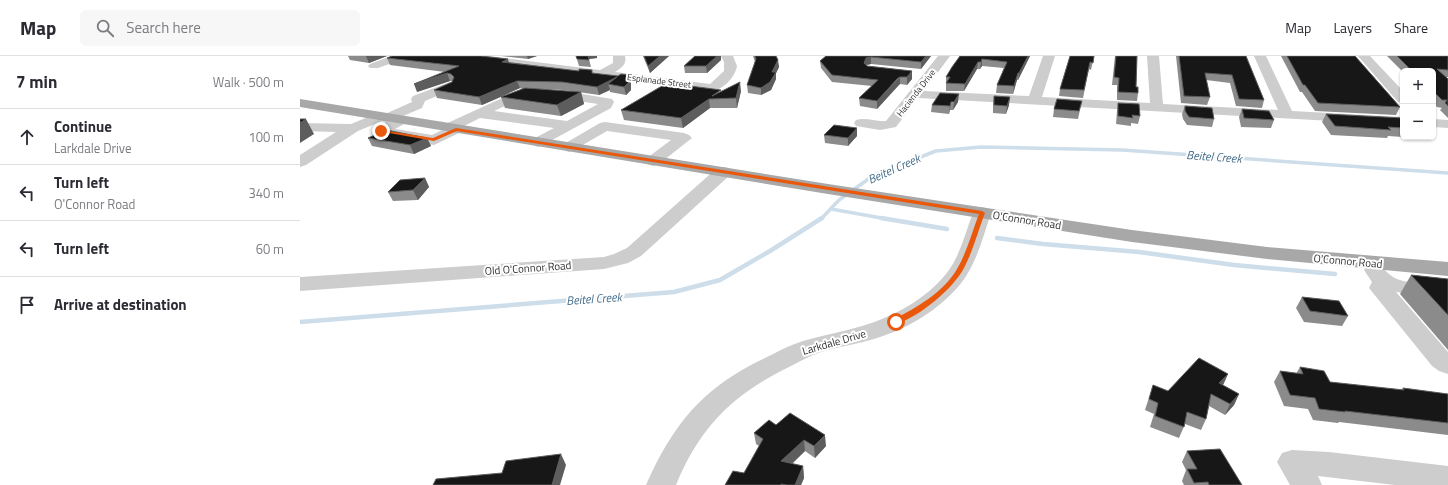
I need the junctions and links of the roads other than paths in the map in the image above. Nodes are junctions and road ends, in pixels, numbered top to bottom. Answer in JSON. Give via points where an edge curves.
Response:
{"nodes":[{"id":1,"x":402,"y":56,"type":"edge"},
{"id":2,"x":462,"y":56,"type":"edge"},
{"id":3,"x":619,"y":56,"type":"edge"},
{"id":4,"x":727,"y":56,"type":"edge"},
{"id":5,"x":944,"y":56,"type":"edge"},
{"id":6,"x":1154,"y":56,"type":"edge"},
{"id":7,"x":1260,"y":56,"type":"edge"},
{"id":8,"x":1364,"y":56,"type":"edge"},
{"id":9,"x":483,"y":57,"type":"edge"},
{"id":10,"x":1049,"y":57,"type":"edge"},
{"id":11,"x":374,"y":66,"type":"dead end"},
{"id":12,"x":602,"y":74,"type":"junction"},
{"id":13,"x":915,"y":74,"type":"dead end"},
{"id":14,"x":929,"y":76,"type":"junction"},
{"id":15,"x":450,"y":86,"type":"edge"},
{"id":16,"x":915,"y":94,"type":"junction"},
{"id":17,"x":1400,"y":96,"type":"edge"},
{"id":18,"x":1034,"y":101,"type":"junction"},
{"id":19,"x":300,"y":104,"type":"edge"},
{"id":20,"x":1157,"y":108,"type":"junction"},
{"id":21,"x":481,"y":114,"type":"junction"},
{"id":22,"x":1287,"y":115,"type":"junction"},
{"id":23,"x":389,"y":118,"type":"junction"},
{"id":24,"x":1400,"y":121,"type":"edge"},
{"id":25,"x":861,"y":123,"type":"dead end"},
{"id":26,"x":1436,"y":123,"type":"edge"},
{"id":27,"x":1448,"y":124,"type":"edge"},
{"id":28,"x":568,"y":125,"type":"junction"},
{"id":29,"x":300,"y":127,"type":"edge"},
{"id":30,"x":353,"y":128,"type":"junction"},
{"id":31,"x":452,"y":128,"type":"junction"},
{"id":32,"x":538,"y":142,"type":"junction"},
{"id":33,"x":569,"y":147,"type":"junction"},
{"id":34,"x":301,"y":160,"type":"edge"},
{"id":35,"x":653,"y":161,"type":"junction"},
{"id":36,"x":723,"y":172,"type":"junction"},
{"id":37,"x":982,"y":213,"type":"junction"},
{"id":38,"x":1367,"y":263,"type":"junction"},
{"id":39,"x":1448,"y":269,"type":"edge"},
{"id":40,"x":1383,"y":280,"type":"junction"},
{"id":41,"x":300,"y":284,"type":"edge"},
{"id":42,"x":1448,"y":291,"type":"edge"},
{"id":43,"x":1448,"y":365,"type":"edge"},
{"id":44,"x":1300,"y":474,"type":"edge"},
{"id":45,"x":1448,"y":479,"type":"edge"},
{"id":46,"x":661,"y":485,"type":"edge"}],
"edges":[{"from":1,"to":11,"type":"street"},
{"from":2,"to":9,"type":"street","name":"Esplanade Street"},
{"from":3,"to":12,"type":"street","via":[[618,65]]},
{"from":4,"to":12,"type":"street","name":"Esplanade Street","via":[[732,65],[731,71],[712,88]]},
{"from":5,"to":14,"type":"street","name":"Hacienda Drive"},
{"from":6,"to":20,"type":"street"},
{"from":7,"to":22,"type":"street"},
{"from":8,"to":17,"type":"street"},
{"from":9,"to":12,"type":"street","name":"Esplanade Street"},
{"from":10,"to":18,"type":"street"},
{"from":13,"to":14,"type":"street"},
{"from":14,"to":16,"type":"street","name":"Hacienda Drive"},
{"from":15,"to":23,"type":"street","via":[[418,99],[417,105]]},
{"from":16,"to":18,"type":"street"},
{"from":16,"to":25,"type":"street","name":"Hacienda Drive","via":[[891,124],[880,126]]},
{"from":18,"to":20,"type":"street"},
{"from":19,"to":23,"type":"main road","name":"O'Connor Road"},
{"from":20,"to":22,"type":"street"},
{"from":21,"to":28,"type":"street"},
{"from":21,"to":28,"type":"street","via":[[520,94],[528,93],[607,102],[606,105]]},
{"from":21,"to":31,"type":"street"},
{"from":22,"to":24,"type":"street"},
{"from":23,"to":30,"type":"street"},
{"from":23,"to":31,"type":"main road","name":"O'Connor Road"},
{"from":23,"to":31,"type":"street","via":[[381,131],[434,140]]},
{"from":26,"to":27,"type":"street"},
{"from":28,"to":32,"type":"street"},
{"from":29,"to":30,"type":"street"},
{"from":30,"to":34,"type":"street"},
{"from":31,"to":32,"type":"main road","name":"O'Connor Road"},
{"from":32,"to":33,"type":"main road","name":"O'Connor Road"},
{"from":33,"to":35,"type":"main road","name":"O'Connor Road"},
{"from":33,"to":35,"type":"street","via":[[605,126],[684,138]]},
{"from":35,"to":36,"type":"main road","name":"O'Connor Road"},
{"from":36,"to":37,"type":"main road","name":"O'Connor Road"},
{"from":36,"to":41,"type":"street","name":"Old O'Connor Road","via":[[634,252],[621,259],[604,263]]},
{"from":37,"to":38,"type":"main road","name":"O'Connor Road","via":[[1198,245]]},
{"from":37,"to":46,"type":"street","name":"Larkdale Drive","via":[[961,268],[950,284],[925,305],[896,322],[810,347],[742,381],[698,420],[675,454]]},
{"from":38,"to":39,"type":"main road","name":"O'Connor Road"},
{"from":38,"to":40,"type":"street"},
{"from":40,"to":42,"type":"street","via":[[1404,287]]},
{"from":40,"to":43,"type":"street","via":[[1380,288]]},
{"from":44,"to":45,"type":"street","via":[[1329,464]]}]}
